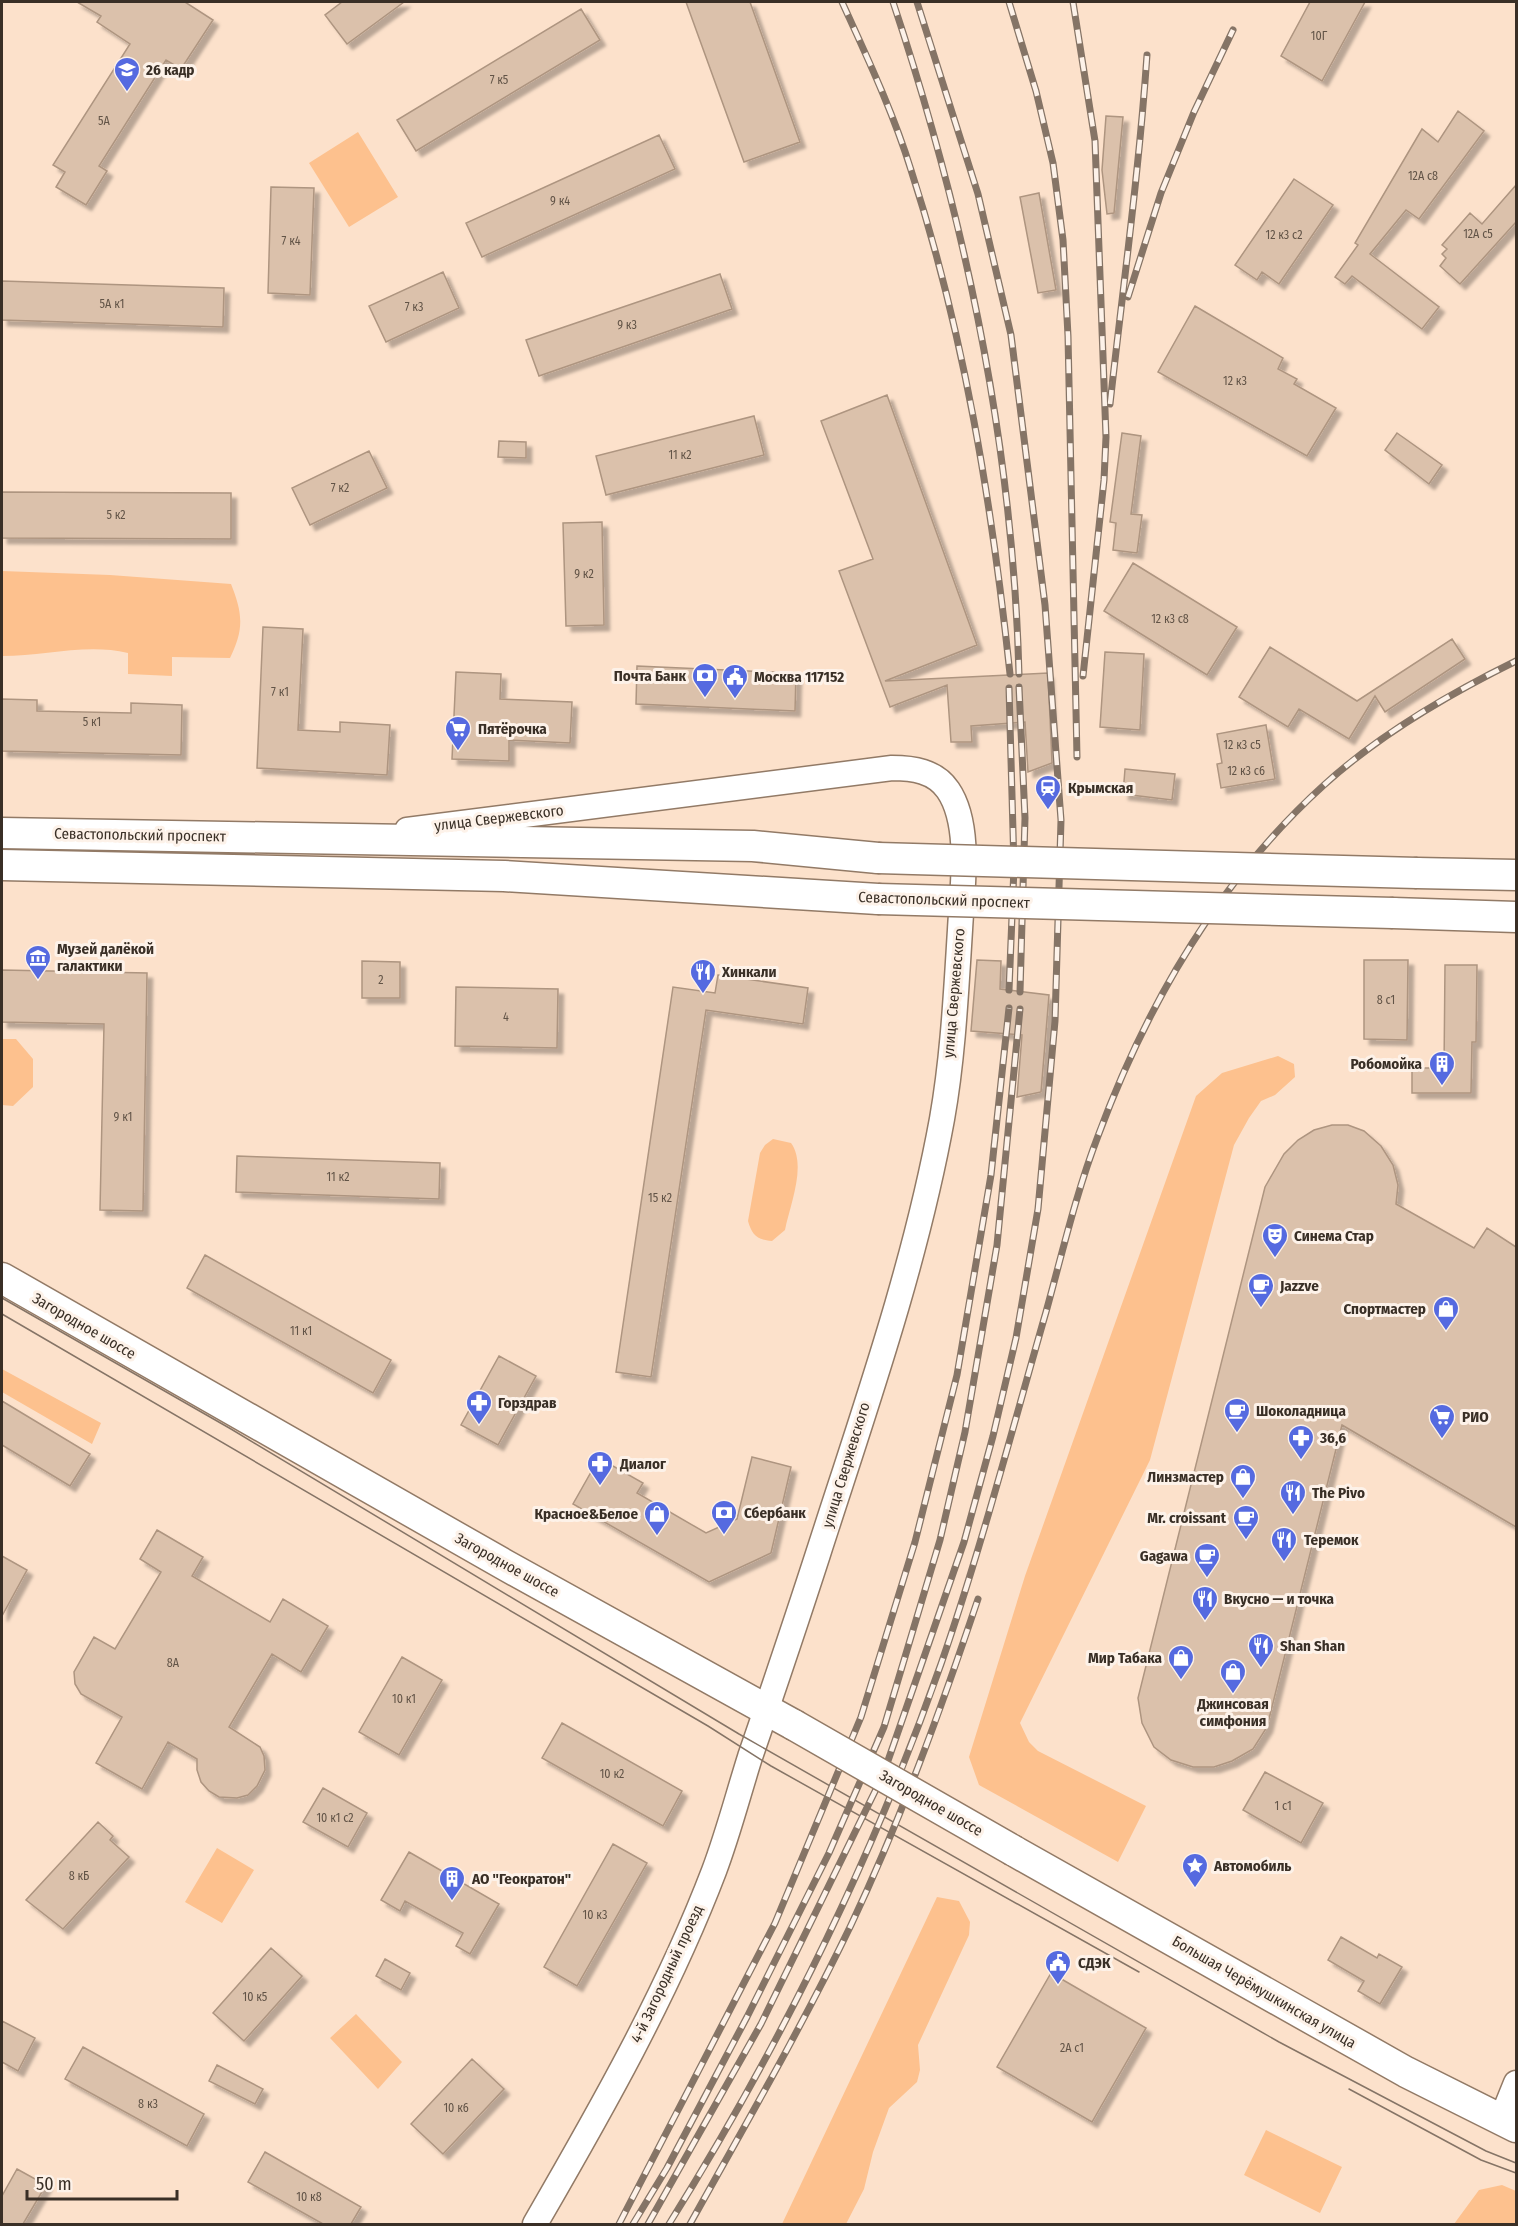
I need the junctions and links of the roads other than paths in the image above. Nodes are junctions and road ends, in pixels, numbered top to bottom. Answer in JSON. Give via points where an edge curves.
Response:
{"nodes":[{"id":1,"x":2,"y":833,"type":"edge"},
{"id":2,"x":279,"y":837,"type":"junction"},
{"id":3,"x":362,"y":838,"type":"junction"},
{"id":4,"x":2,"y":865,"type":"edge"},
{"id":5,"x":279,"y":872,"type":"junction"},
{"id":6,"x":372,"y":874,"type":"junction"},
{"id":7,"x":1516,"y":875,"type":"edge"},
{"id":8,"x":1516,"y":916,"type":"edge"},
{"id":9,"x":2,"y":1278,"type":"edge"},
{"id":10,"x":768,"y":1709,"type":"junction"},
{"id":11,"x":1014,"y":1851,"type":"joint"},
{"id":12,"x":1516,"y":2083,"type":"edge"},
{"id":13,"x":1509,"y":2124,"type":"edge"},
{"id":14,"x":535,"y":2224,"type":"edge"}],
"edges":[{"from":1,"to":2,"type":"main road","name":"Севастопольский проспект"},
{"from":2,"to":3,"type":"main road","name":"Севастопольский проспект"},
{"from":2,"to":5,"type":"street","via":[[292,842],[297,855],[292,867]]},
{"from":3,"to":6,"type":"street","via":[[354,856],[359,869]]},
{"from":3,"to":7,"type":"main road","name":"Севастопольский проспект","bridge":true,"via":[[753,846],[878,858]]},
{"from":3,"to":10,"type":"street","name":"улица Свержевского","via":[[892,768],[908,768],[935,777],[955,804],[961,820],[964,864],[955,1005],[942,1116],[926,1196],[897,1303]]},
{"from":4,"to":5,"type":"main road","name":"Севастопольский проспект"},
{"from":5,"to":6,"type":"main road","name":"Севастопольский проспект"},
{"from":6,"to":8,"type":"main road","name":"Севастопольский проспект","bridge":true,"via":[[504,876],[878,898]]},
{"from":9,"to":10,"type":"main road","name":"Загородное шоссе","via":[[505,1565]]},
{"from":10,"to":11,"type":"main road","name":"Загородное шоссе","bridge":true},
{"from":10,"to":14,"type":"street","name":"4-й Загородный проезд","via":[[713,1873],[675,1958],[618,2080]]},
{"from":11,"to":13,"type":"main road","name":"Большая Черёмушкинская улица","via":[[1406,2072]]},
{"from":12,"to":13,"type":"street"}]}
